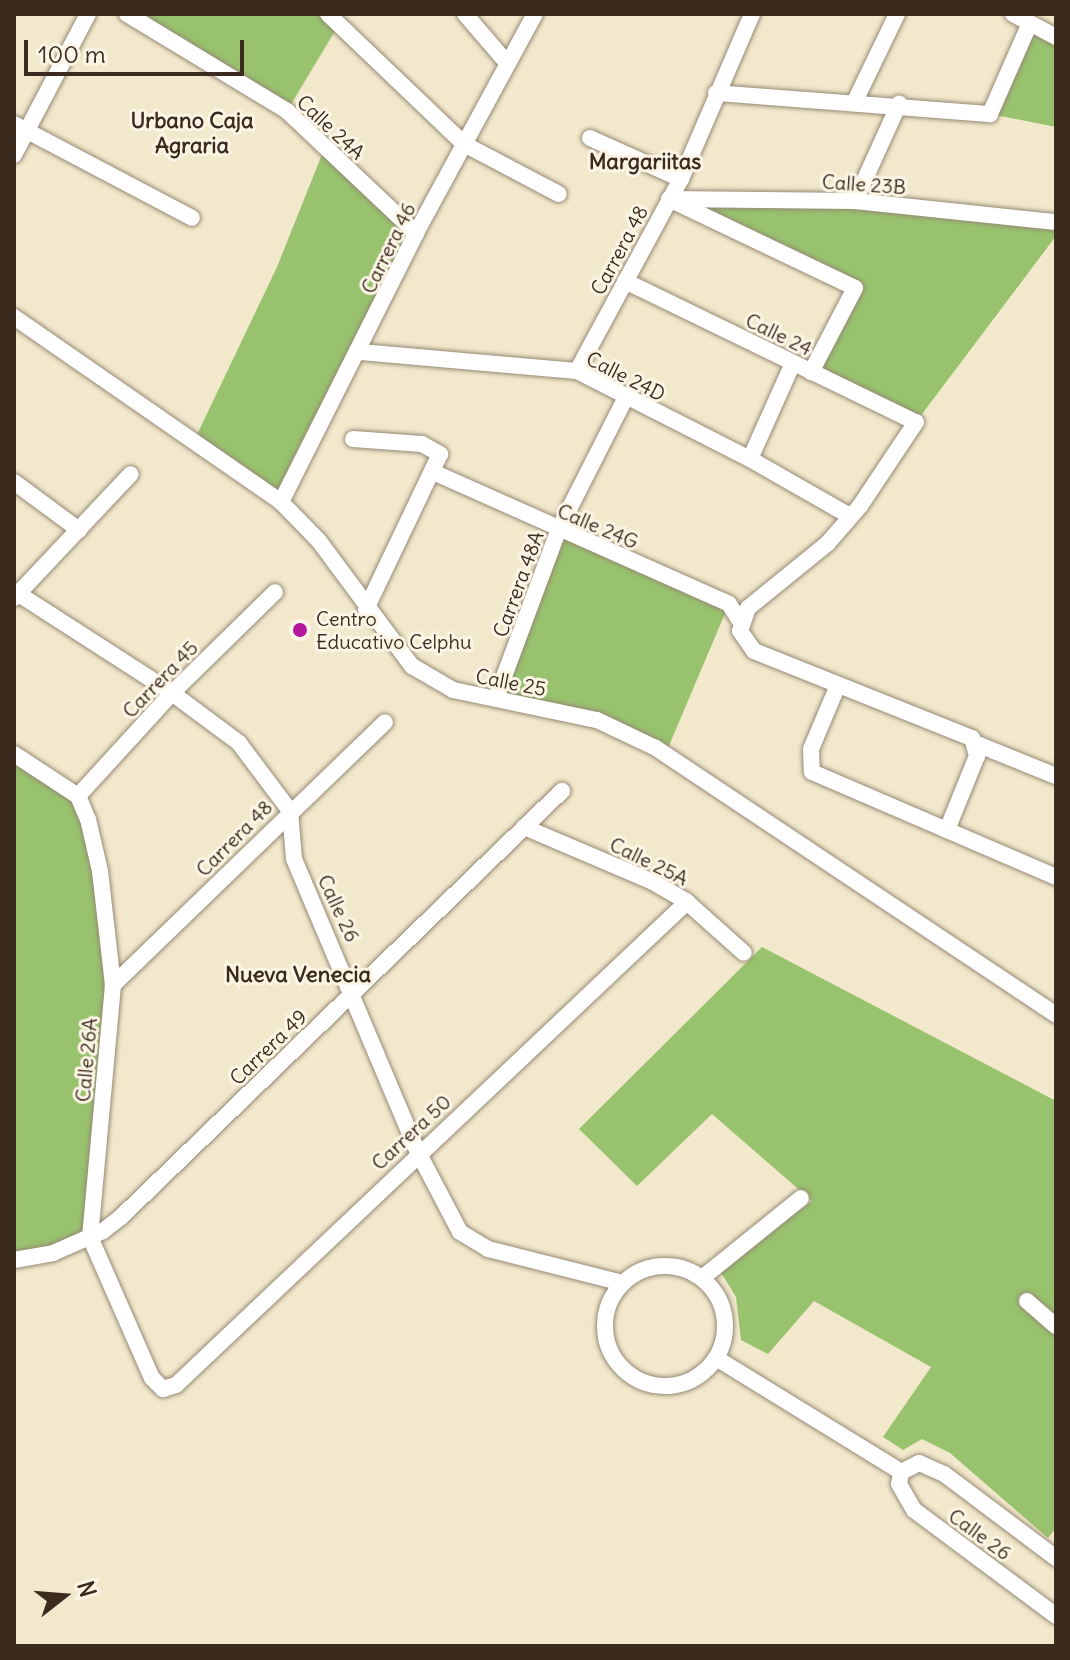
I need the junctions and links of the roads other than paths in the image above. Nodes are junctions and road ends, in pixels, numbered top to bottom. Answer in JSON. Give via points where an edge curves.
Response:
{"nodes":[{"id":1,"x":88,"y":14,"type":"edge"},
{"id":2,"x":127,"y":14,"type":"edge"},
{"id":3,"x":328,"y":14,"type":"edge"},
{"id":4,"x":465,"y":14,"type":"edge"},
{"id":5,"x":535,"y":14,"type":"edge"},
{"id":6,"x":752,"y":14,"type":"edge"},
{"id":7,"x":897,"y":14,"type":"edge"},
{"id":8,"x":1013,"y":14,"type":"edge"},
{"id":9,"x":1030,"y":23,"type":"junction"},
{"id":10,"x":1056,"y":37,"type":"edge"},
{"id":11,"x":507,"y":63,"type":"junction"},
{"id":12,"x":716,"y":93,"type":"junction"},
{"id":13,"x":855,"y":101,"type":"junction"},
{"id":14,"x":899,"y":104,"type":"junction"},
{"id":15,"x":21,"y":127,"type":"edge"},
{"id":16,"x":590,"y":138,"type":"dead end"},
{"id":17,"x":464,"y":144,"type":"junction"},
{"id":18,"x":14,"y":155,"type":"edge"},
{"id":19,"x":681,"y":179,"type":"junction"},
{"id":20,"x":559,"y":194,"type":"dead end"},
{"id":21,"x":669,"y":199,"type":"junction"},
{"id":22,"x":855,"y":201,"type":"junction"},
{"id":23,"x":192,"y":218,"type":"dead end"},
{"id":24,"x":1056,"y":222,"type":"edge"},
{"id":25,"x":416,"y":233,"type":"junction"},
{"id":26,"x":625,"y":281,"type":"junction"},
{"id":27,"x":14,"y":317,"type":"edge"},
{"id":28,"x":360,"y":352,"type":"junction"},
{"id":29,"x":793,"y":363,"type":"junction"},
{"id":30,"x":577,"y":371,"type":"junction"},
{"id":31,"x":811,"y":372,"type":"junction"},
{"id":32,"x":625,"y":399,"type":"junction"},
{"id":33,"x":353,"y":439,"type":"dead end"},
{"id":34,"x":750,"y":459,"type":"junction"},
{"id":35,"x":433,"y":472,"type":"junction"},
{"id":36,"x":131,"y":474,"type":"dead end"},
{"id":37,"x":14,"y":482,"type":"edge"},
{"id":38,"x":281,"y":502,"type":"junction"},
{"id":39,"x":855,"y":511,"type":"junction"},
{"id":40,"x":79,"y":530,"type":"junction"},
{"id":41,"x":558,"y":531,"type":"junction"},
{"id":42,"x":275,"y":592,"type":"dead end"},
{"id":43,"x":15,"y":594,"type":"edge"},
{"id":44,"x":366,"y":609,"type":"junction"},
{"id":45,"x":740,"y":621,"type":"junction"},
{"id":46,"x":838,"y":685,"type":"junction"},
{"id":47,"x":172,"y":693,"type":"junction"},
{"id":48,"x":496,"y":698,"type":"junction"},
{"id":49,"x":385,"y":722,"type":"dead end"},
{"id":50,"x":977,"y":744,"type":"junction"},
{"id":51,"x":14,"y":754,"type":"edge"},
{"id":52,"x":1056,"y":776,"type":"edge"},
{"id":53,"x":562,"y":791,"type":"dead end"},
{"id":54,"x":78,"y":796,"type":"junction"},
{"id":55,"x":290,"y":811,"type":"junction"},
{"id":56,"x":524,"y":827,"type":"junction"},
{"id":57,"x":947,"y":830,"type":"junction"},
{"id":58,"x":1056,"y":877,"type":"edge"},
{"id":59,"x":687,"y":902,"type":"junction"},
{"id":60,"x":744,"y":953,"type":"dead end"},
{"id":61,"x":113,"y":985,"type":"junction"},
{"id":62,"x":355,"y":992,"type":"junction"},
{"id":63,"x":1056,"y":1015,"type":"edge"},
{"id":64,"x":418,"y":1152,"type":"junction"},
{"id":65,"x":801,"y":1198,"type":"dead end"},
{"id":66,"x":90,"y":1237,"type":"junction"},
{"id":67,"x":14,"y":1260,"type":"edge"},
{"id":68,"x":702,"y":1278,"type":"junction"},
{"id":69,"x":622,"y":1283,"type":"junction"},
{"id":70,"x":1027,"y":1301,"type":"dead end"},
{"id":71,"x":1056,"y":1326,"type":"edge"},
{"id":72,"x":716,"y":1358,"type":"junction"},
{"id":73,"x":163,"y":1389,"type":"joint"},
{"id":74,"x":901,"y":1472,"type":"junction"},
{"id":75,"x":1056,"y":1558,"type":"edge"},
{"id":76,"x":1056,"y":1616,"type":"edge"}],
"edges":[{"from":1,"to":15,"type":"street"},
{"from":2,"to":25,"type":"street","name":"Calle 24A","via":[[287,111]]},
{"from":3,"to":17,"type":"street"},
{"from":4,"to":11,"type":"street"},
{"from":5,"to":11,"type":"street","name":"Carrera 46"},
{"from":6,"to":12,"type":"street","name":"Carrera 48"},
{"from":7,"to":13,"type":"street"},
{"from":8,"to":9,"type":"street"},
{"from":9,"to":10,"type":"street"},
{"from":9,"to":14,"type":"street","via":[[990,114]]},
{"from":11,"to":17,"type":"street","name":"Carrera 46"},
{"from":12,"to":13,"type":"street"},
{"from":12,"to":19,"type":"street","name":"Carrera 48"},
{"from":13,"to":14,"type":"street"},
{"from":14,"to":22,"type":"street"},
{"from":15,"to":18,"type":"street"},
{"from":15,"to":23,"type":"street"},
{"from":16,"to":19,"type":"street"},
{"from":17,"to":20,"type":"street"},
{"from":17,"to":25,"type":"street","name":"Carrera 46"},
{"from":19,"to":21,"type":"street","name":"Carrera 48"},
{"from":21,"to":22,"type":"street","name":"Calle 23B"},
{"from":21,"to":26,"type":"street","name":"Carrera 48"},
{"from":21,"to":31,"type":"street","via":[[855,288]]},
{"from":22,"to":24,"type":"street","name":"Calle 23B"},
{"from":25,"to":28,"type":"street","name":"Carrera 46"},
{"from":26,"to":29,"type":"street","name":"Calle 24"},
{"from":26,"to":30,"type":"street","name":"Carrera 48"},
{"from":27,"to":38,"type":"street","name":"Calle 25"},
{"from":28,"to":30,"type":"street","name":"Calle 24D"},
{"from":28,"to":38,"type":"street","name":"Carrera 46"},
{"from":29,"to":31,"type":"street","name":"Calle 24"},
{"from":29,"to":34,"type":"street"},
{"from":30,"to":32,"type":"street","name":"Calle 24D"},
{"from":31,"to":39,"type":"street","name":"Calle 24","via":[[916,422]]},
{"from":32,"to":34,"type":"street","name":"Calle 24D"},
{"from":32,"to":41,"type":"street","name":"Carrera 48A"},
{"from":33,"to":35,"type":"street","via":[[422,444],[440,454]]},
{"from":34,"to":39,"type":"street","name":"Calle 24D"},
{"from":35,"to":41,"type":"street","name":"Calle 24G"},
{"from":35,"to":44,"type":"street"},
{"from":36,"to":40,"type":"street"},
{"from":37,"to":40,"type":"street"},
{"from":38,"to":44,"type":"street","name":"Calle 25","via":[[319,541]]},
{"from":39,"to":45,"type":"street"},
{"from":40,"to":43,"type":"street"},
{"from":41,"to":45,"type":"street","name":"Calle 24G","via":[[729,604]]},
{"from":41,"to":48,"type":"street","name":"Carrera 48A"},
{"from":42,"to":47,"type":"street","name":"Carrera 45"},
{"from":43,"to":47,"type":"street"},
{"from":44,"to":48,"type":"street","name":"Calle 25","via":[[412,666],[453,690]]},
{"from":45,"to":46,"type":"street","name":"Calle 24G","via":[[742,640],[754,651]]},
{"from":46,"to":50,"type":"street","name":"Calle 24G"},
{"from":46,"to":57,"type":"street","via":[[811,749],[812,772]]},
{"from":47,"to":54,"type":"street","name":"Carrera 45"},
{"from":47,"to":55,"type":"street","via":[[239,743]]},
{"from":48,"to":63,"type":"street","name":"Calle 25","via":[[597,720],[656,748]]},
{"from":49,"to":55,"type":"street","name":"Carrera 48"},
{"from":50,"to":52,"type":"street","name":"Calle 24G"},
{"from":50,"to":57,"type":"street"},
{"from":51,"to":54,"type":"street"},
{"from":53,"to":56,"type":"street","name":"Carrera 49"},
{"from":54,"to":61,"type":"street","name":"Calle 26A","via":[[100,871]]},
{"from":55,"to":61,"type":"street","name":"Carrera 48"},
{"from":55,"to":62,"type":"street","name":"Calle 26","via":[[294,859]]},
{"from":56,"to":59,"type":"street","name":"Calle 25A"},
{"from":56,"to":62,"type":"street","name":"Carrera 49"},
{"from":57,"to":58,"type":"street"},
{"from":59,"to":60,"type":"street","name":"Calle 25A"},
{"from":59,"to":64,"type":"street","name":"Carrera 50"},
{"from":61,"to":66,"type":"street","name":"Calle 26A"},
{"from":62,"to":64,"type":"street","name":"Calle 26"},
{"from":62,"to":66,"type":"street","name":"Carrera 49","via":[[122,1216]]},
{"from":64,"to":69,"type":"street","name":"Calle 26","via":[[448,1216],[471,1242]]},
{"from":64,"to":73,"type":"street","name":"Carrera 50","via":[[176,1385]]},
{"from":65,"to":68,"type":"street"},
{"from":66,"to":67,"type":"street","name":"Carrera 49","via":[[53,1253]]},
{"from":66,"to":73,"type":"street","name":"Calle 26A","via":[[152,1378]]},
{"from":68,"to":69,"type":"street","via":[[660,1265]]},
{"from":68,"to":72,"type":"street","via":[[724,1315]]},
{"from":69,"to":72,"type":"street","via":[[605,1319],[608,1346],[622,1369],[645,1383],[672,1387],[697,1378]]},
{"from":70,"to":71,"type":"street"},
{"from":72,"to":74,"type":"street"},
{"from":74,"to":75,"type":"street","name":"Calle 26","via":[[919,1463],[944,1474]]},
{"from":74,"to":76,"type":"street","name":"Calle 26","via":[[899,1484],[914,1510]]}]}
